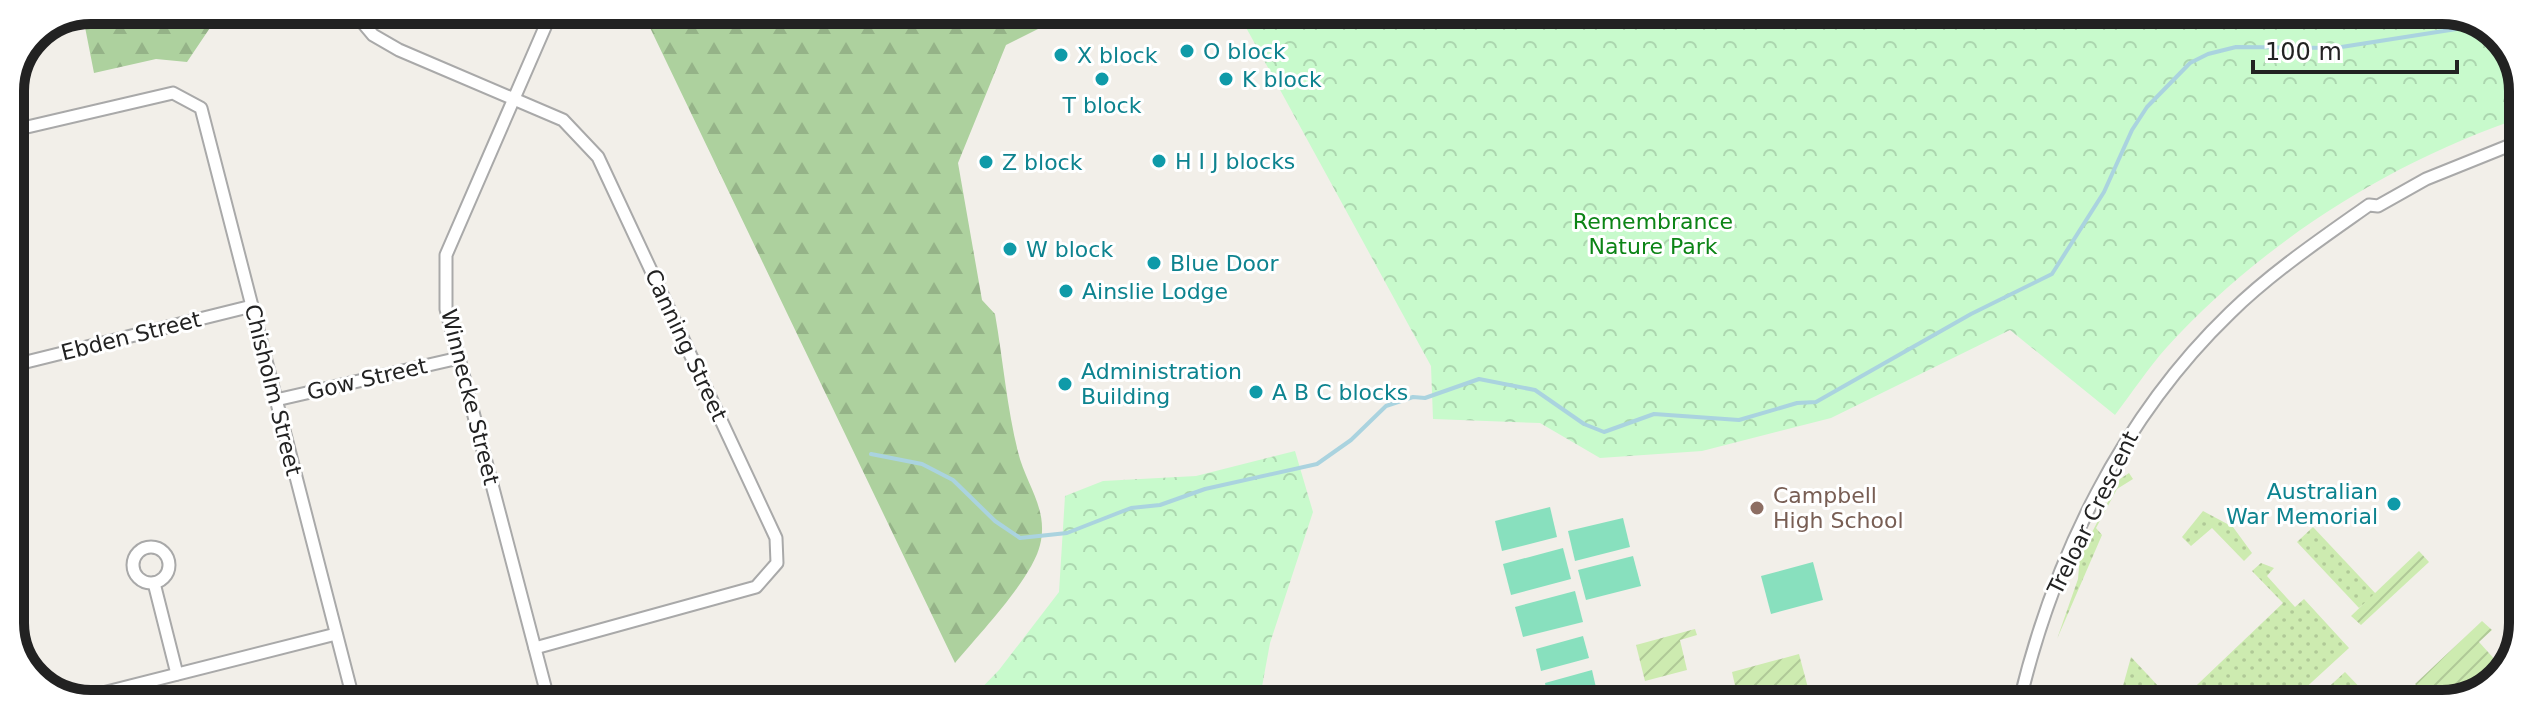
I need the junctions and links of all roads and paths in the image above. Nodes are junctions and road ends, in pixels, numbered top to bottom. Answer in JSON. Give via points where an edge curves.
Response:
{"nodes":[{"id":1,"x":364,"y":24,"type":"edge"},
{"id":2,"x":547,"y":24,"type":"edge"},
{"id":3,"x":515,"y":99,"type":"junction"},
{"id":4,"x":24,"y":128,"type":"edge"},
{"id":5,"x":2509,"y":146,"type":"edge"},
{"id":6,"x":252,"y":306,"type":"junction"},
{"id":7,"x":459,"y":358,"type":"junction"},
{"id":8,"x":24,"y":363,"type":"edge"},
{"id":9,"x":276,"y":400,"type":"junction"},
{"id":10,"x":154,"y":583,"type":"dead end"},
{"id":11,"x":336,"y":634,"type":"junction"},
{"id":12,"x":535,"y":648,"type":"junction"},
{"id":13,"x":177,"y":674,"type":"junction"},
{"id":14,"x":114,"y":690,"type":"edge"},
{"id":15,"x":351,"y":690,"type":"edge"},
{"id":16,"x":546,"y":690,"type":"edge"},
{"id":17,"x":2023,"y":690,"type":"edge"}],
"edges":[{"from":1,"to":3,"type":"street","name":"Canning Street","via":[[399,50]]},
{"from":2,"to":3,"type":"street","name":"Winnecke Street"},
{"from":3,"to":7,"type":"street","name":"Winnecke Street","via":[[446,255],[446,309]]},
{"from":3,"to":12,"type":"street","name":"Canning Street","via":[[563,120],[598,157],[778,549],[777,563],[756,587]]},
{"from":4,"to":6,"type":"street","name":"Chisholm Street","via":[[173,93],[201,108]]},
{"from":5,"to":17,"type":"street","name":"Treloar Crescent","via":[[2426,179],[2378,206],[2369,205],[2231,311],[2144,411],[2121,451],[2067,559]]},
{"from":6,"to":8,"type":"street","name":"Ebden Street"},
{"from":6,"to":9,"type":"street","name":"Chisholm Street"},
{"from":7,"to":9,"type":"street","name":"Gow Street"},
{"from":7,"to":12,"type":"street","name":"Winnecke Street"},
{"from":9,"to":11,"type":"street","name":"Chisholm Street"},
{"from":10,"to":13,"type":"street"},
{"from":11,"to":13,"type":"street"},
{"from":11,"to":15,"type":"street","name":"Chisholm Street"},
{"from":12,"to":16,"type":"street","name":"Winnecke Street"},
{"from":13,"to":14,"type":"street"}]}
